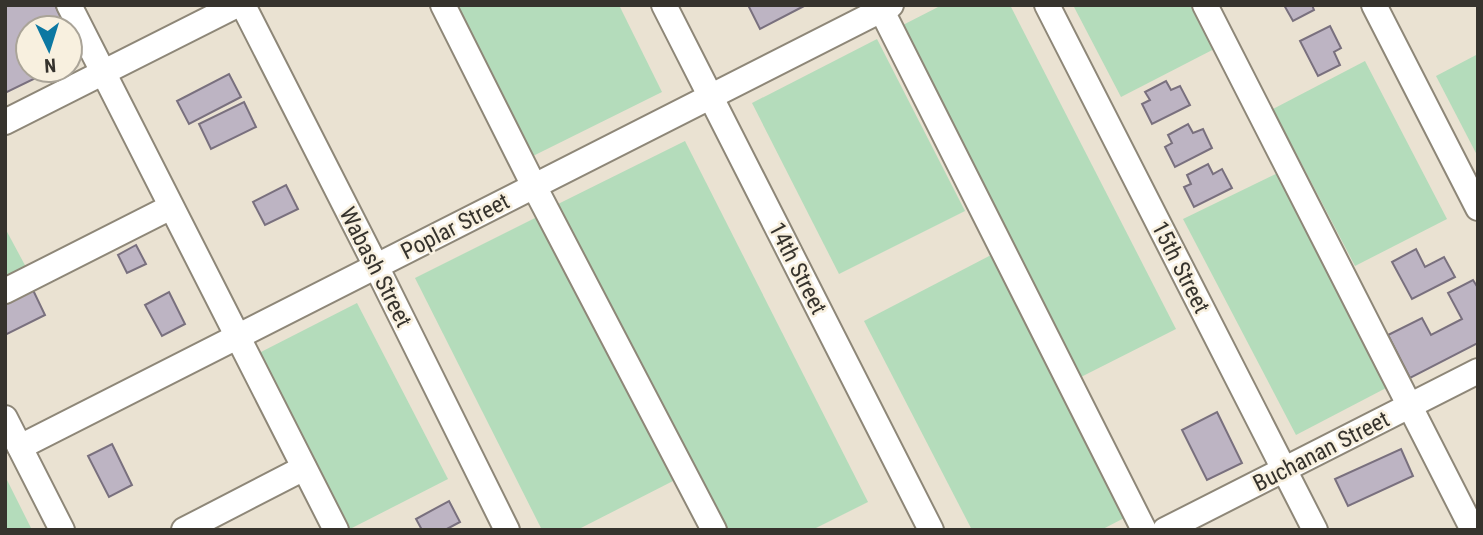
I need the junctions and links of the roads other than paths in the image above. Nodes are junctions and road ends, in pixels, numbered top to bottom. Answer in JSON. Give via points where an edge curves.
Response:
{"nodes":[{"id":1,"x":69,"y":5,"type":"edge"},
{"id":2,"x":237,"y":5,"type":"edge"},
{"id":3,"x":243,"y":5,"type":"edge"},
{"id":4,"x":443,"y":5,"type":"edge"},
{"id":5,"x":664,"y":5,"type":"edge"},
{"id":6,"x":1047,"y":5,"type":"edge"},
{"id":7,"x":1205,"y":5,"type":"edge"},
{"id":8,"x":1374,"y":5,"type":"edge"},
{"id":9,"x":884,"y":7,"type":"edge"},
{"id":10,"x":103,"y":72,"type":"junction"},
{"id":11,"x":710,"y":96,"type":"junction"},
{"id":12,"x":5,"y":122,"type":"edge"},
{"id":13,"x":534,"y":186,"type":"junction"},
{"id":14,"x":171,"y":207,"type":"junction"},
{"id":15,"x":1478,"y":208,"type":"edge"},
{"id":16,"x":376,"y":266,"type":"junction"},
{"id":17,"x":5,"y":291,"type":"edge"},
{"id":18,"x":237,"y":336,"type":"junction"},
{"id":19,"x":1478,"y":371,"type":"edge"},
{"id":20,"x":1410,"y":406,"type":"junction"},
{"id":21,"x":5,"y":418,"type":"edge"},
{"id":22,"x":20,"y":446,"type":"junction"},
{"id":23,"x":304,"y":468,"type":"junction"},
{"id":24,"x":1284,"y":470,"type":"junction"},
{"id":25,"x":62,"y":530,"type":"edge"},
{"id":26,"x":184,"y":530,"type":"edge"},
{"id":27,"x":336,"y":530,"type":"edge"},
{"id":28,"x":507,"y":530,"type":"edge"},
{"id":29,"x":714,"y":530,"type":"edge"},
{"id":30,"x":931,"y":530,"type":"edge"},
{"id":31,"x":1144,"y":530,"type":"edge"},
{"id":32,"x":1165,"y":530,"type":"edge"},
{"id":33,"x":1315,"y":530,"type":"edge"},
{"id":34,"x":1473,"y":530,"type":"edge"}],
"edges":[{"from":1,"to":10,"type":"street"},
{"from":2,"to":10,"type":"street"},
{"from":3,"to":16,"type":"street","name":"Wabash Street"},
{"from":4,"to":13,"type":"street"},
{"from":5,"to":11,"type":"street","name":"14th Street"},
{"from":6,"to":24,"type":"street","name":"15th Street"},
{"from":7,"to":20,"type":"street"},
{"from":8,"to":15,"type":"street"},
{"from":9,"to":11,"type":"street","name":"Poplar Street"},
{"from":9,"to":31,"type":"street"},
{"from":10,"to":12,"type":"street"},
{"from":10,"to":14,"type":"street"},
{"from":11,"to":13,"type":"street","name":"Poplar Street"},
{"from":11,"to":30,"type":"street","name":"14th Street"},
{"from":13,"to":16,"type":"street","name":"Poplar Street"},
{"from":13,"to":29,"type":"street"},
{"from":14,"to":17,"type":"street"},
{"from":14,"to":18,"type":"street"},
{"from":16,"to":18,"type":"street","name":"Poplar Street"},
{"from":16,"to":28,"type":"street","name":"Wabash Street"},
{"from":18,"to":22,"type":"street","name":"Poplar Street"},
{"from":18,"to":23,"type":"street"},
{"from":19,"to":20,"type":"street","name":"Buchanan Street"},
{"from":20,"to":24,"type":"street","name":"Buchanan Street"},
{"from":20,"to":34,"type":"street"},
{"from":21,"to":22,"type":"street"},
{"from":22,"to":25,"type":"street"},
{"from":23,"to":26,"type":"street"},
{"from":23,"to":27,"type":"street"},
{"from":24,"to":32,"type":"street","name":"Buchanan Street"},
{"from":24,"to":33,"type":"street","name":"15th Street"}]}
